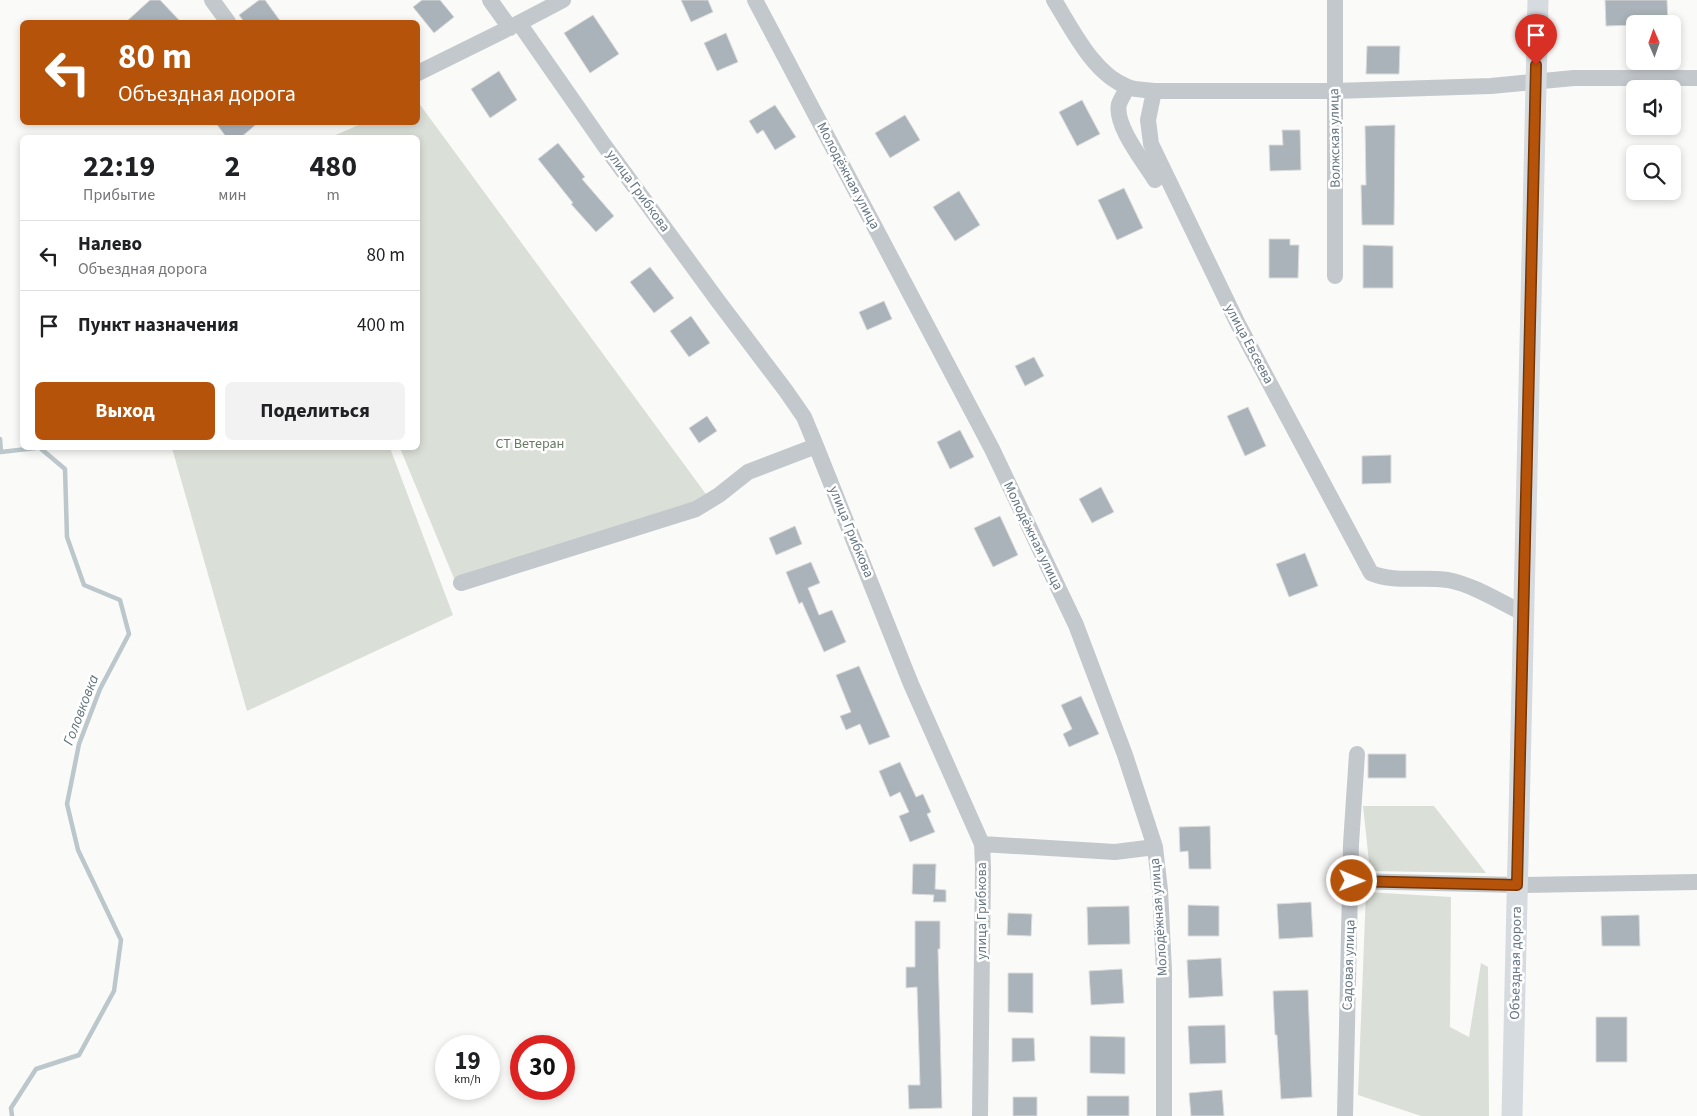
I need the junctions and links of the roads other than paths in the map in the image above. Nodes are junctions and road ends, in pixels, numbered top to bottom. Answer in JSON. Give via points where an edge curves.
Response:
{"nodes":[{"id":1,"x":212,"y":0,"type":"edge"},
{"id":2,"x":490,"y":0,"type":"edge"},
{"id":3,"x":563,"y":0,"type":"edge"},
{"id":4,"x":755,"y":0,"type":"edge"},
{"id":5,"x":1054,"y":0,"type":"edge"},
{"id":6,"x":1335,"y":0,"type":"edge"},
{"id":7,"x":1538,"y":0,"type":"edge"},
{"id":8,"x":227,"y":20,"type":"edge"},
{"id":9,"x":515,"y":25,"type":"junction"},
{"id":10,"x":1656,"y":70,"type":"edge"},
{"id":11,"x":420,"y":72,"type":"edge"},
{"id":12,"x":1652,"y":77,"type":"junction"},
{"id":13,"x":1697,"y":78,"type":"edge"},
{"id":14,"x":1536,"y":82,"type":"junction"},
{"id":15,"x":1128,"y":87,"type":"junction"},
{"id":16,"x":1154,"y":91,"type":"junction"},
{"id":17,"x":1334,"y":91,"type":"junction"},
{"id":18,"x":1155,"y":180,"type":"dead end"},
{"id":19,"x":1336,"y":276,"type":"dead end"},
{"id":20,"x":816,"y":446,"type":"junction"},
{"id":21,"x":461,"y":583,"type":"dead end"},
{"id":22,"x":1523,"y":613,"type":"junction"},
{"id":23,"x":1357,"y":754,"type":"dead end"},
{"id":24,"x":982,"y":844,"type":"junction"},
{"id":25,"x":1154,"y":847,"type":"junction"},
{"id":26,"x":1352,"y":881,"type":"junction"},
{"id":27,"x":1697,"y":882,"type":"edge"},
{"id":28,"x":1517,"y":885,"type":"junction"},
{"id":29,"x":980,"y":1116,"type":"edge"},
{"id":30,"x":1164,"y":1116,"type":"edge"},
{"id":31,"x":1345,"y":1116,"type":"edge"},
{"id":32,"x":1512,"y":1116,"type":"edge"}],
"edges":[{"from":1,"to":8,"type":"street"},
{"from":2,"to":9,"type":"street","name":"улица Грибкова"},
{"from":3,"to":9,"type":"street"},
{"from":4,"to":25,"type":"street","name":"Молодёжная улица","via":[[992,449],[1076,625],[1125,755]]},
{"from":5,"to":15,"type":"street","via":[[1094,62]]},
{"from":6,"to":17,"type":"street","name":"Волжская улица"},
{"from":7,"to":14,"type":"main road","name":"Объездная дорога"},
{"from":9,"to":11,"type":"street"},
{"from":9,"to":20,"type":"street","name":"улица Грибкова","via":[[790,397],[804,417]]},
{"from":10,"to":12,"type":"street"},
{"from":12,"to":13,"type":"street"},
{"from":12,"to":14,"type":"street"},
{"from":14,"to":17,"type":"street"},
{"from":14,"to":22,"type":"main road","name":"Объездная дорога"},
{"from":15,"to":16,"type":"street"},
{"from":15,"to":18,"type":"street","via":[[1119,104],[1119,114],[1123,127]]},
{"from":16,"to":17,"type":"street"},
{"from":16,"to":22,"type":"street","name":"улица Евсеева","via":[[1148,120],[1151,144],[1238,324],[1371,573],[1383,578],[1462,583]]},
{"from":17,"to":19,"type":"street","name":"Волжская улица"},
{"from":20,"to":21,"type":"street","via":[[748,472],[696,509]]},
{"from":20,"to":24,"type":"street","name":"улица Грибкова","via":[[911,684]]},
{"from":22,"to":28,"type":"main road","name":"Объездная дорога"},
{"from":23,"to":26,"type":"street","name":"Садовая улица"},
{"from":24,"to":25,"type":"street","via":[[1115,852]]},
{"from":24,"to":29,"type":"street","name":"улица Грибкова"},
{"from":25,"to":30,"type":"street","name":"Молодёжная улица","via":[[1160,890],[1164,972]]},
{"from":26,"to":28,"type":"street"},
{"from":26,"to":31,"type":"street","name":"Садовая улица"},
{"from":27,"to":28,"type":"street"},
{"from":28,"to":32,"type":"main road","name":"Объездная дорога"}]}
